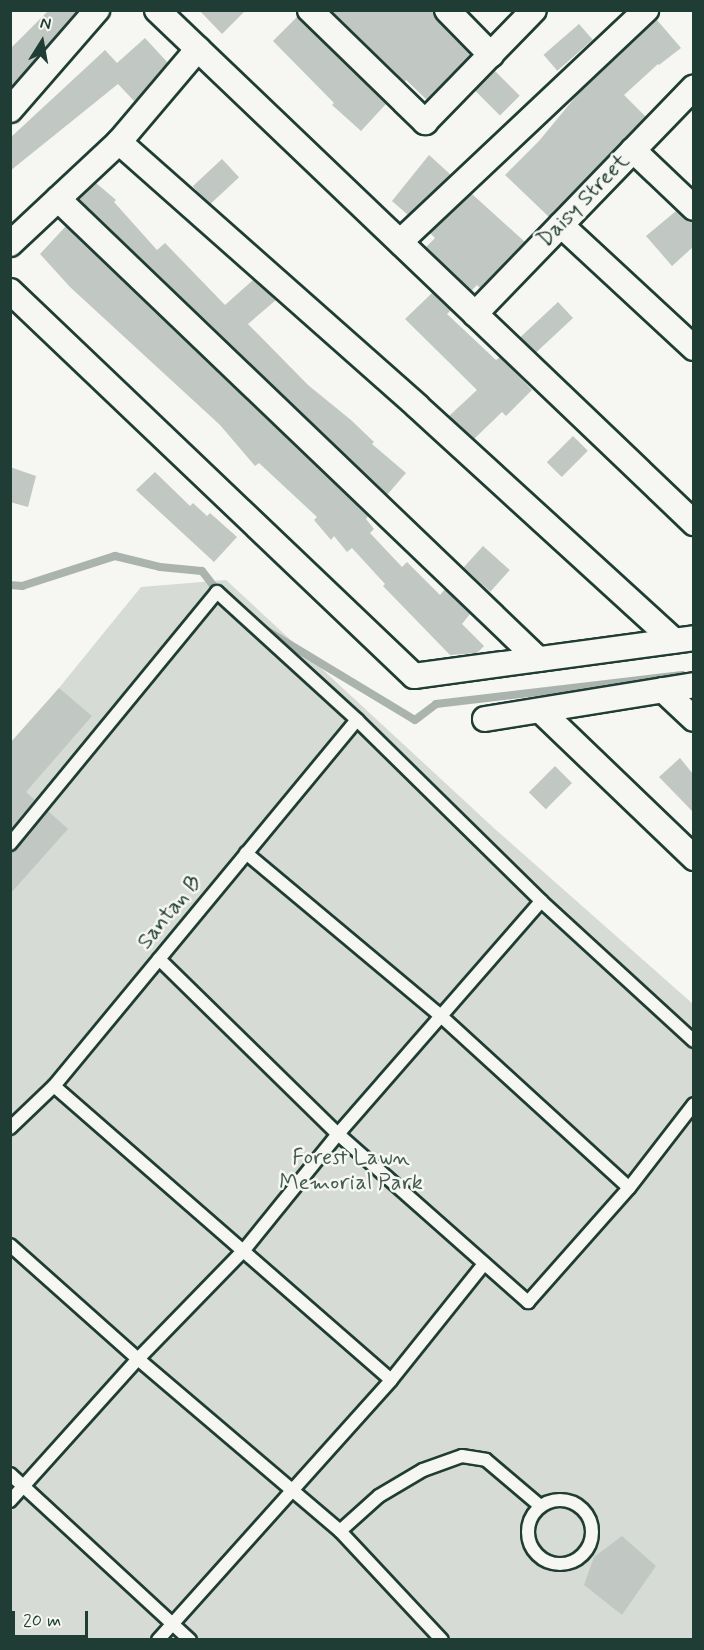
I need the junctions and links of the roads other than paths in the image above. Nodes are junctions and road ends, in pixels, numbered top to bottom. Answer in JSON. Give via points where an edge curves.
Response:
{"nodes":[{"id":1,"x":97,"y":10,"type":"edge"},
{"id":2,"x":157,"y":10,"type":"edge"},
{"id":3,"x":310,"y":10,"type":"edge"},
{"id":4,"x":447,"y":10,"type":"edge"},
{"id":5,"x":534,"y":10,"type":"edge"},
{"id":6,"x":646,"y":10,"type":"edge"},
{"id":7,"x":198,"y":49,"type":"junction"},
{"id":8,"x":491,"y":55,"type":"junction"},
{"id":9,"x":693,"y":87,"type":"edge"},
{"id":10,"x":10,"y":110,"type":"edge"},
{"id":11,"x":119,"y":142,"type":"junction"},
{"id":12,"x":633,"y":150,"type":"junction"},
{"id":13,"x":58,"y":199,"type":"junction"},
{"id":14,"x":693,"y":208,"type":"edge"},
{"id":15,"x":561,"y":225,"type":"junction"},
{"id":16,"x":12,"y":240,"type":"edge"},
{"id":17,"x":401,"y":241,"type":"junction"},
{"id":18,"x":10,"y":291,"type":"edge"},
{"id":19,"x":475,"y":314,"type":"junction"},
{"id":20,"x":693,"y":348,"type":"edge"},
{"id":21,"x":693,"y":523,"type":"edge"},
{"id":22,"x":684,"y":639,"type":"edge"},
{"id":23,"x":538,"y":659,"type":"junction"},
{"id":24,"x":693,"y":685,"type":"edge"},
{"id":25,"x":663,"y":690,"type":"junction"},
{"id":26,"x":542,"y":712,"type":"junction"},
{"id":27,"x":693,"y":719,"type":"edge"},
{"id":28,"x":357,"y":720,"type":"junction"},
{"id":29,"x":485,"y":720,"type":"dead end"},
{"id":30,"x":10,"y":844,"type":"edge"},
{"id":31,"x":246,"y":853,"type":"junction"},
{"id":32,"x":693,"y":858,"type":"edge"},
{"id":33,"x":541,"y":901,"type":"junction"},
{"id":34,"x":159,"y":958,"type":"junction"},
{"id":35,"x":442,"y":1017,"type":"junction"},
{"id":36,"x":693,"y":1041,"type":"edge"},
{"id":37,"x":54,"y":1086,"type":"junction"},
{"id":38,"x":693,"y":1104,"type":"edge"},
{"id":39,"x":10,"y":1128,"type":"edge"},
{"id":40,"x":338,"y":1134,"type":"junction"},
{"id":41,"x":629,"y":1188,"type":"junction"},
{"id":42,"x":10,"y":1245,"type":"edge"},
{"id":43,"x":244,"y":1250,"type":"junction"},
{"id":44,"x":484,"y":1263,"type":"junction"},
{"id":45,"x":138,"y":1359,"type":"junction"},
{"id":46,"x":391,"y":1380,"type":"junction"},
{"id":47,"x":10,"y":1474,"type":"edge"},
{"id":48,"x":24,"y":1486,"type":"junction"},
{"id":49,"x":290,"y":1490,"type":"junction"},
{"id":50,"x":10,"y":1501,"type":"edge"},
{"id":51,"x":539,"y":1505,"type":"junction"},
{"id":52,"x":340,"y":1531,"type":"junction"},
{"id":53,"x":174,"y":1622,"type":"junction"},
{"id":54,"x":158,"y":1640,"type":"edge"},
{"id":55,"x":190,"y":1640,"type":"edge"},
{"id":56,"x":442,"y":1640,"type":"edge"}],
"edges":[{"from":1,"to":10,"type":"street"},
{"from":2,"to":7,"type":"street"},
{"from":3,"to":8,"type":"street","via":[[425,122]]},
{"from":4,"to":8,"type":"street"},
{"from":5,"to":8,"type":"street"},
{"from":6,"to":17,"type":"street"},
{"from":7,"to":11,"type":"street"},
{"from":7,"to":17,"type":"street"},
{"from":9,"to":12,"type":"street","name":"Daisy Street"},
{"from":11,"to":13,"type":"street"},
{"from":11,"to":22,"type":"street"},
{"from":12,"to":14,"type":"street"},
{"from":12,"to":15,"type":"street","name":"Daisy Street"},
{"from":13,"to":16,"type":"street"},
{"from":13,"to":23,"type":"street"},
{"from":15,"to":19,"type":"street","name":"Daisy Street"},
{"from":15,"to":20,"type":"street"},
{"from":17,"to":19,"type":"street"},
{"from":18,"to":23,"type":"street","via":[[414,676]]},
{"from":19,"to":21,"type":"street"},
{"from":22,"to":23,"type":"street"},
{"from":24,"to":25,"type":"street"},
{"from":25,"to":26,"type":"street"},
{"from":25,"to":27,"type":"street"},
{"from":26,"to":29,"type":"street"},
{"from":26,"to":32,"type":"street"},
{"from":28,"to":30,"type":"lane","via":[[217,592]]},
{"from":28,"to":31,"type":"lane","name":"Santan B"},
{"from":28,"to":33,"type":"lane"},
{"from":31,"to":34,"type":"lane","name":"Santan B"},
{"from":31,"to":35,"type":"lane"},
{"from":33,"to":35,"type":"lane"},
{"from":33,"to":36,"type":"lane"},
{"from":34,"to":37,"type":"lane","name":"Santan B"},
{"from":34,"to":40,"type":"lane"},
{"from":35,"to":40,"type":"lane"},
{"from":35,"to":41,"type":"lane"},
{"from":37,"to":39,"type":"lane","name":"Santan B"},
{"from":37,"to":43,"type":"lane"},
{"from":38,"to":41,"type":"lane"},
{"from":40,"to":43,"type":"lane"},
{"from":40,"to":44,"type":"lane"},
{"from":41,"to":44,"type":"lane","via":[[528,1302]]},
{"from":42,"to":45,"type":"lane"},
{"from":43,"to":45,"type":"lane"},
{"from":43,"to":46,"type":"lane"},
{"from":44,"to":46,"type":"lane"},
{"from":45,"to":48,"type":"lane"},
{"from":45,"to":49,"type":"lane"},
{"from":46,"to":49,"type":"lane"},
{"from":47,"to":48,"type":"lane"},
{"from":48,"to":50,"type":"lane"},
{"from":48,"to":53,"type":"lane"},
{"from":49,"to":52,"type":"lane"},
{"from":49,"to":53,"type":"lane"},
{"from":51,"to":51,"type":"lane","via":[[565,1498],[587,1512],[594,1536],[580,1558],[555,1565],[533,1552],[526,1527]]},
{"from":51,"to":52,"type":"lane","via":[[486,1460],[462,1456],[423,1470],[379,1496]]},
{"from":52,"to":56,"type":"lane"},
{"from":53,"to":54,"type":"lane"},
{"from":53,"to":55,"type":"lane"}]}
